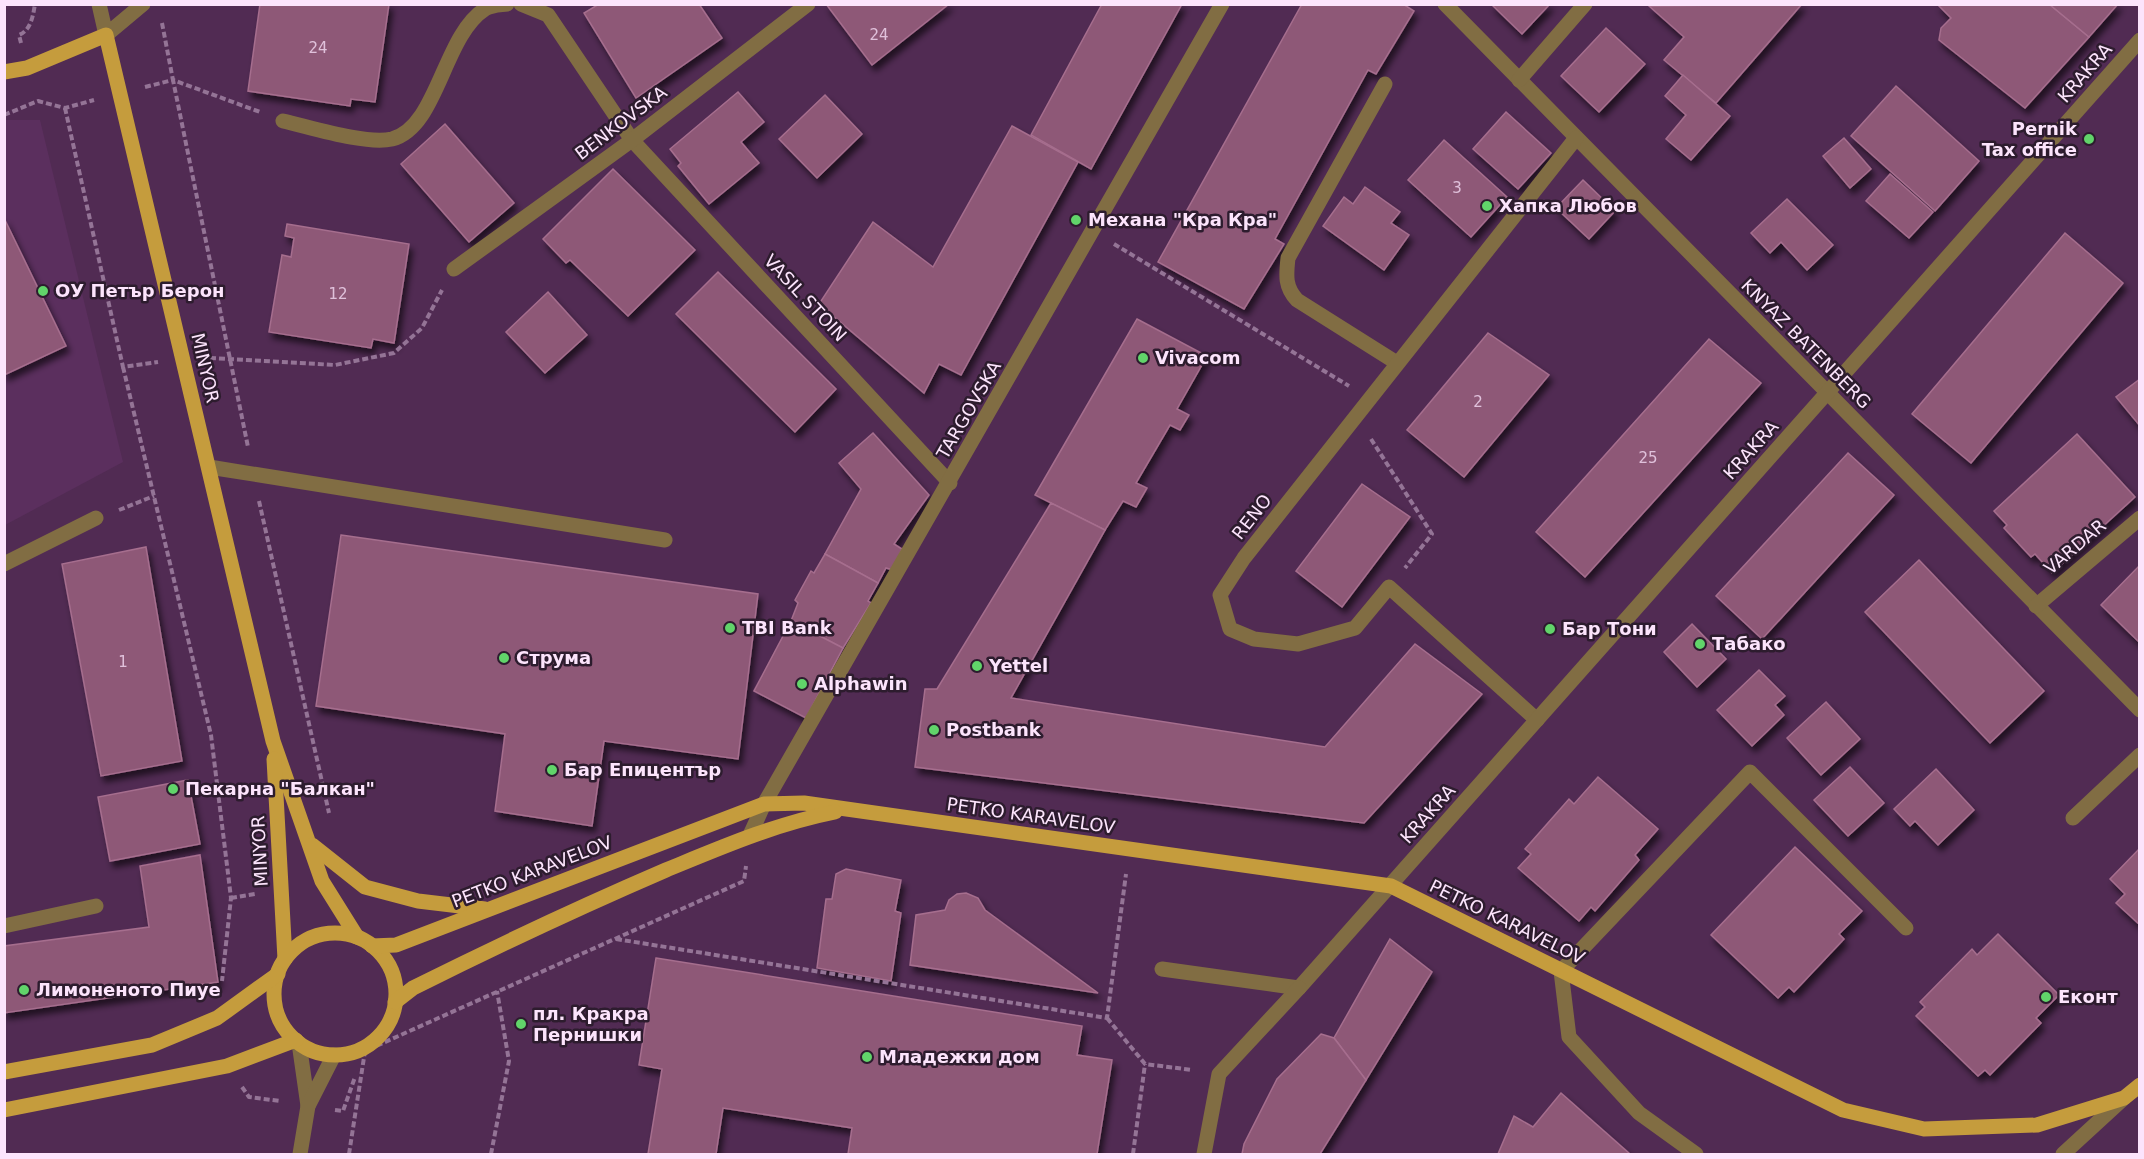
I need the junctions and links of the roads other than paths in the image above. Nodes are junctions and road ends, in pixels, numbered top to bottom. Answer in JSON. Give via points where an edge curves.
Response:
{"nodes":[{"id":1,"x":99,"y":4,"type":"edge"},
{"id":2,"x":143,"y":4,"type":"edge"},
{"id":3,"x":507,"y":4,"type":"edge"},
{"id":4,"x":521,"y":4,"type":"edge"},
{"id":5,"x":808,"y":4,"type":"edge"},
{"id":6,"x":1222,"y":4,"type":"edge"},
{"id":7,"x":1445,"y":4,"type":"edge"},
{"id":8,"x":1585,"y":4,"type":"edge"},
{"id":9,"x":106,"y":35,"type":"junction"},
{"id":10,"x":2139,"y":40,"type":"edge"},
{"id":11,"x":4,"y":72,"type":"edge"},
{"id":12,"x":1519,"y":80,"type":"junction"},
{"id":13,"x":1385,"y":84,"type":"dead end"},
{"id":14,"x":283,"y":121,"type":"road end"},
{"id":15,"x":1576,"y":138,"type":"junction"},
{"id":16,"x":632,"y":140,"type":"junction"},
{"id":17,"x":454,"y":268,"type":"road end"},
{"id":18,"x":1397,"y":363,"type":"junction"},
{"id":19,"x":1827,"y":393,"type":"junction"},
{"id":20,"x":209,"y":467,"type":"junction"},
{"id":21,"x":950,"y":483,"type":"junction"},
{"id":22,"x":96,"y":518,"type":"road end"},
{"id":23,"x":2139,"y":518,"type":"edge"},
{"id":24,"x":665,"y":540,"type":"dead end"},
{"id":25,"x":4,"y":564,"type":"edge"},
{"id":26,"x":2036,"y":606,"type":"junction"},
{"id":27,"x":2139,"y":710,"type":"edge"},
{"id":28,"x":1537,"y":720,"type":"junction"},
{"id":29,"x":273,"y":741,"type":"junction"},
{"id":30,"x":2139,"y":755,"type":"edge"},
{"id":31,"x":764,"y":804,"type":"junction"},
{"id":32,"x":843,"y":810,"type":"junction"},
{"id":33,"x":2073,"y":818,"type":"dead end"},
{"id":34,"x":750,"y":835,"type":"junction"},
{"id":35,"x":310,"y":843,"type":"junction"},
{"id":36,"x":1390,"y":886,"type":"junction"},
{"id":37,"x":96,"y":906,"type":"dead end"},
{"id":38,"x":488,"y":909,"type":"junction"},
{"id":39,"x":4,"y":926,"type":"edge"},
{"id":40,"x":1906,"y":928,"type":"dead end"},
{"id":41,"x":357,"y":937,"type":"junction"},
{"id":42,"x":372,"y":946,"type":"junction"},
{"id":43,"x":285,"y":959,"type":"junction"},
{"id":44,"x":1162,"y":969,"type":"dead end"},
{"id":45,"x":1561,"y":971,"type":"junction"},
{"id":46,"x":278,"y":974,"type":"junction"},
{"id":47,"x":1299,"y":988,"type":"junction"},
{"id":48,"x":395,"y":1002,"type":"junction"},
{"id":49,"x":298,"y":1042,"type":"junction"},
{"id":50,"x":334,"y":1054,"type":"junction"},
{"id":51,"x":4,"y":1072,"type":"edge"},
{"id":52,"x":2139,"y":1085,"type":"edge"},
{"id":53,"x":2124,"y":1098,"type":"junction"},
{"id":54,"x":308,"y":1106,"type":"junction"},
{"id":55,"x":4,"y":1110,"type":"edge"},
{"id":56,"x":300,"y":1155,"type":"edge"},
{"id":57,"x":1204,"y":1155,"type":"edge"},
{"id":58,"x":1696,"y":1155,"type":"edge"},
{"id":59,"x":2063,"y":1155,"type":"edge"}],
"edges":[{"from":1,"to":9,"type":"street","name":"MINYOR"},
{"from":2,"to":9,"type":"street"},
{"from":3,"to":14,"type":"street","via":[[487,7],[467,23],[414,128],[391,139],[359,138]]},
{"from":4,"to":16,"type":"street","name":"VASIL STOIN","via":[[548,15]]},
{"from":5,"to":16,"type":"street","name":"BENKOVSKA"},
{"from":6,"to":21,"type":"street","name":"TARGOVSKA"},
{"from":7,"to":12,"type":"street","name":"KNYAZ BATENBERG"},
{"from":8,"to":12,"type":"street"},
{"from":9,"to":11,"type":"main road","via":[[27,68]]},
{"from":9,"to":20,"type":"main road","name":"MINYOR"},
{"from":10,"to":19,"type":"street","name":"KRAKRA"},
{"from":12,"to":15,"type":"street","name":"KNYAZ BATENBERG"},
{"from":13,"to":18,"type":"street","via":[[1288,258],[1286,277],[1289,291],[1297,300]]},
{"from":15,"to":18,"type":"street","name":"RENO"},
{"from":15,"to":19,"type":"street","name":"KNYAZ BATENBERG"},
{"from":16,"to":17,"type":"street","name":"BENKOVSKA"},
{"from":16,"to":21,"type":"street","name":"VASIL STOIN"},
{"from":18,"to":28,"type":"street","name":"RENO","via":[[1244,558],[1220,595],[1230,628],[1254,639],[1298,644],[1355,628],[1389,587]]},
{"from":19,"to":26,"type":"street","name":"KNYAZ BATENBERG"},
{"from":19,"to":28,"type":"street","name":"KRAKRA"},
{"from":20,"to":24,"type":"street"},
{"from":20,"to":29,"type":"main road","name":"MINYOR"},
{"from":21,"to":31,"type":"street","name":"TARGOVSKA"},
{"from":22,"to":25,"type":"street"},
{"from":23,"to":26,"type":"street","name":"VARDAR"},
{"from":26,"to":27,"type":"street","name":"KNYAZ BATENBERG"},
{"from":28,"to":36,"type":"street","name":"KRAKRA"},
{"from":29,"to":35,"type":"main road","name":"MINYOR"},
{"from":29,"to":43,"type":"main road","name":"MINYOR"},
{"from":30,"to":33,"type":"street"},
{"from":31,"to":32,"type":"main road","name":"PETKO KARAVELOV","via":[[804,803]]},
{"from":31,"to":34,"type":"street","name":"TARGOVSKA"},
{"from":31,"to":38,"type":"main road","name":"PETKO KARAVELOV"},
{"from":32,"to":34,"type":"main road","name":"PETKO KARAVELOV","via":[[794,820]]},
{"from":32,"to":36,"type":"main road","name":"PETKO KARAVELOV"},
{"from":34,"to":48,"type":"main road","name":"PETKO KARAVELOV","via":[[538,926],[413,988]]},
{"from":35,"to":38,"type":"main road","via":[[328,861],[365,886],[418,901]]},
{"from":35,"to":41,"type":"main road","name":"MINYOR","via":[[322,881]]},
{"from":36,"to":45,"type":"main road","name":"PETKO KARAVELOV"},
{"from":36,"to":47,"type":"street","name":"KRAKRA"},
{"from":37,"to":39,"type":"street"},
{"from":38,"to":42,"type":"main road","name":"PETKO KARAVELOV","via":[[396,945]]},
{"from":40,"to":45,"type":"street","via":[[1750,772]]},
{"from":41,"to":42,"type":"main road"},
{"from":41,"to":43,"type":"main road","via":[[317,935]]},
{"from":42,"to":48,"type":"main road","via":[[394,978]]},
{"from":43,"to":46,"type":"main road"},
{"from":44,"to":47,"type":"street"},
{"from":45,"to":53,"type":"main road","name":"PETKO KARAVELOV","via":[[1843,1110],[1924,1129],[2037,1125]]},
{"from":45,"to":58,"type":"street","via":[[1569,1037],[1639,1113]]},
{"from":46,"to":49,"type":"main road","via":[[274,991],[277,1014]]},
{"from":46,"to":51,"type":"main road","via":[[217,1018],[152,1045]]},
{"from":47,"to":57,"type":"street","name":"KRAKRA","via":[[1219,1074]]},
{"from":48,"to":50,"type":"main road","via":[[388,1023],[375,1040],[356,1051]]},
{"from":49,"to":50,"type":"main road"},
{"from":49,"to":54,"type":"street"},
{"from":49,"to":55,"type":"main road","via":[[228,1066]]},
{"from":50,"to":54,"type":"street"},
{"from":52,"to":53,"type":"main road"},
{"from":53,"to":59,"type":"street"},
{"from":54,"to":56,"type":"street"}]}
